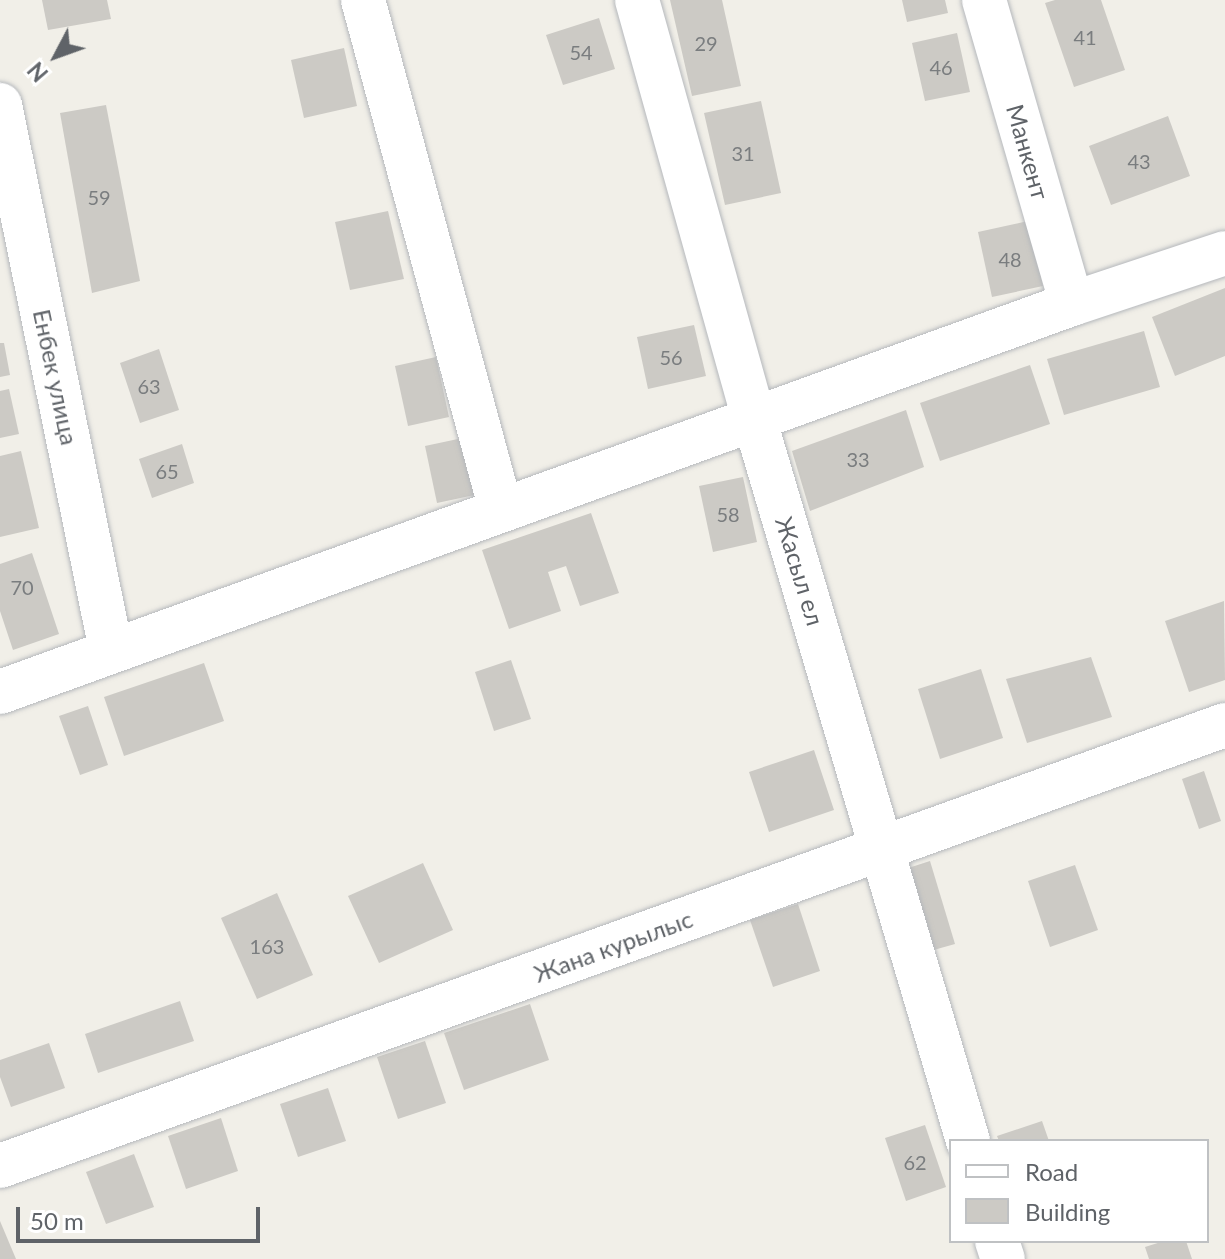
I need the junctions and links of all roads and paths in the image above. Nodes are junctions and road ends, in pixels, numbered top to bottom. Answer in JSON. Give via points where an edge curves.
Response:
{"nodes":[{"id":1,"x":363,"y":0,"type":"edge"},
{"id":2,"x":637,"y":0,"type":"edge"},
{"id":3,"x":984,"y":0,"type":"edge"},
{"id":4,"x":0,"y":105,"type":"edge"},
{"id":5,"x":1225,"y":253,"type":"edge"},
{"id":6,"x":1072,"y":304,"type":"junction"},
{"id":7,"x":754,"y":418,"type":"junction"},
{"id":8,"x":501,"y":510,"type":"junction"},
{"id":9,"x":111,"y":650,"type":"junction"},
{"id":10,"x":0,"y":692,"type":"edge"},
{"id":11,"x":1225,"y":725,"type":"edge"},
{"id":12,"x":883,"y":849,"type":"junction"},
{"id":13,"x":967,"y":1139,"type":"edge"},
{"id":14,"x":0,"y":1166,"type":"edge"}],
"edges":[{"from":1,"to":8,"type":"street"},
{"from":2,"to":7,"type":"street","name":"Жасыл ел"},
{"from":3,"to":6,"type":"street","name":"Манкент"},
{"from":4,"to":9,"type":"street","name":"Енбек улица"},
{"from":5,"to":6,"type":"street"},
{"from":6,"to":7,"type":"street"},
{"from":7,"to":8,"type":"street"},
{"from":7,"to":12,"type":"street","name":"Жасыл ел"},
{"from":8,"to":9,"type":"street"},
{"from":9,"to":10,"type":"street"},
{"from":11,"to":12,"type":"street","name":"Жана курылыс"},
{"from":12,"to":13,"type":"street","name":"Жасыл ел"},
{"from":12,"to":14,"type":"street","name":"Жана курылыс"}]}
